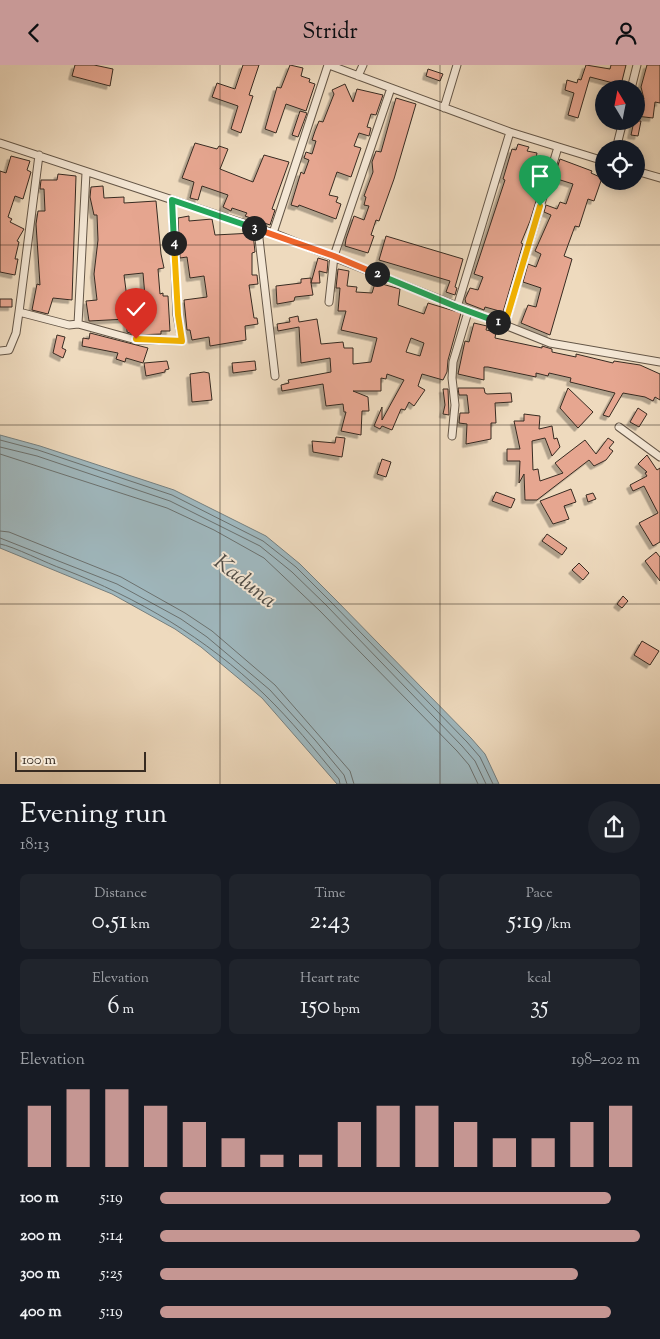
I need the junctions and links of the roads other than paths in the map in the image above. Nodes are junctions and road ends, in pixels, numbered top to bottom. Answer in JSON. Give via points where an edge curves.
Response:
{"nodes":[{"id":1,"x":328,"y":65,"type":"edge"},
{"id":2,"x":363,"y":65,"type":"edge"},
{"id":3,"x":457,"y":65,"type":"edge"},
{"id":4,"x":637,"y":65,"type":"edge"},
{"id":5,"x":358,"y":76,"type":"junction"},
{"id":6,"x":633,"y":80,"type":"edge"},
{"id":7,"x":392,"y":88,"type":"junction"},
{"id":8,"x":444,"y":108,"type":"junction"},
{"id":9,"x":510,"y":132,"type":"junction"},
{"id":10,"x":0,"y":143,"type":"edge"},
{"id":11,"x":558,"y":147,"type":"junction"},
{"id":12,"x":39,"y":155,"type":"junction"},
{"id":13,"x":595,"y":158,"type":"edge"},
{"id":14,"x":86,"y":173,"type":"junction"},
{"id":15,"x":645,"y":174,"type":"edge"},
{"id":16,"x":660,"y":178,"type":"edge"},
{"id":17,"x":172,"y":200,"type":"junction"},
{"id":18,"x":258,"y":229,"type":"junction"},
{"id":19,"x":273,"y":233,"type":"junction"},
{"id":20,"x":334,"y":256,"type":"junction"},
{"id":21,"x":329,"y":302,"type":"dead end"},
{"id":22,"x":457,"y":307,"type":"junction"},
{"id":23,"x":19,"y":312,"type":"junction"},
{"id":24,"x":468,"y":312,"type":"junction"},
{"id":25,"x":78,"y":324,"type":"junction"},
{"id":26,"x":505,"y":324,"type":"junction"},
{"id":27,"x":0,"y":351,"type":"edge"},
{"id":28,"x":660,"y":362,"type":"edge"},
{"id":29,"x":275,"y":376,"type":"dead end"},
{"id":30,"x":619,"y":427,"type":"dead end"},
{"id":31,"x":452,"y":435,"type":"dead end"},
{"id":32,"x":660,"y":457,"type":"edge"}],
"edges":[{"from":1,"to":5,"type":"street"},
{"from":1,"to":19,"type":"street"},
{"from":2,"to":5,"type":"street"},
{"from":3,"to":8,"type":"street"},
{"from":4,"to":6,"type":"street"},
{"from":5,"to":7,"type":"street"},
{"from":7,"to":8,"type":"street"},
{"from":7,"to":20,"type":"street"},
{"from":8,"to":9,"type":"street"},
{"from":9,"to":11,"type":"street"},
{"from":9,"to":22,"type":"street"},
{"from":10,"to":12,"type":"street"},
{"from":11,"to":13,"type":"street"},
{"from":11,"to":26,"type":"street"},
{"from":12,"to":14,"type":"street"},
{"from":12,"to":23,"type":"street"},
{"from":14,"to":17,"type":"street"},
{"from":14,"to":25,"type":"street"},
{"from":15,"to":16,"type":"street"},
{"from":17,"to":18,"type":"street"},
{"from":17,"to":25,"type":"street","via":[[182,341],[136,339]]},
{"from":18,"to":19,"type":"street"},
{"from":18,"to":29,"type":"street"},
{"from":19,"to":20,"type":"street"},
{"from":20,"to":21,"type":"street"},
{"from":20,"to":22,"type":"street"},
{"from":22,"to":24,"type":"street"},
{"from":23,"to":25,"type":"street","via":[[69,325]]},
{"from":23,"to":27,"type":"street","via":[[9,350]]},
{"from":24,"to":26,"type":"street"},
{"from":24,"to":31,"type":"street","via":[[453,362],[455,405]]},
{"from":26,"to":28,"type":"street","via":[[550,343]]},
{"from":30,"to":32,"type":"street"}]}
